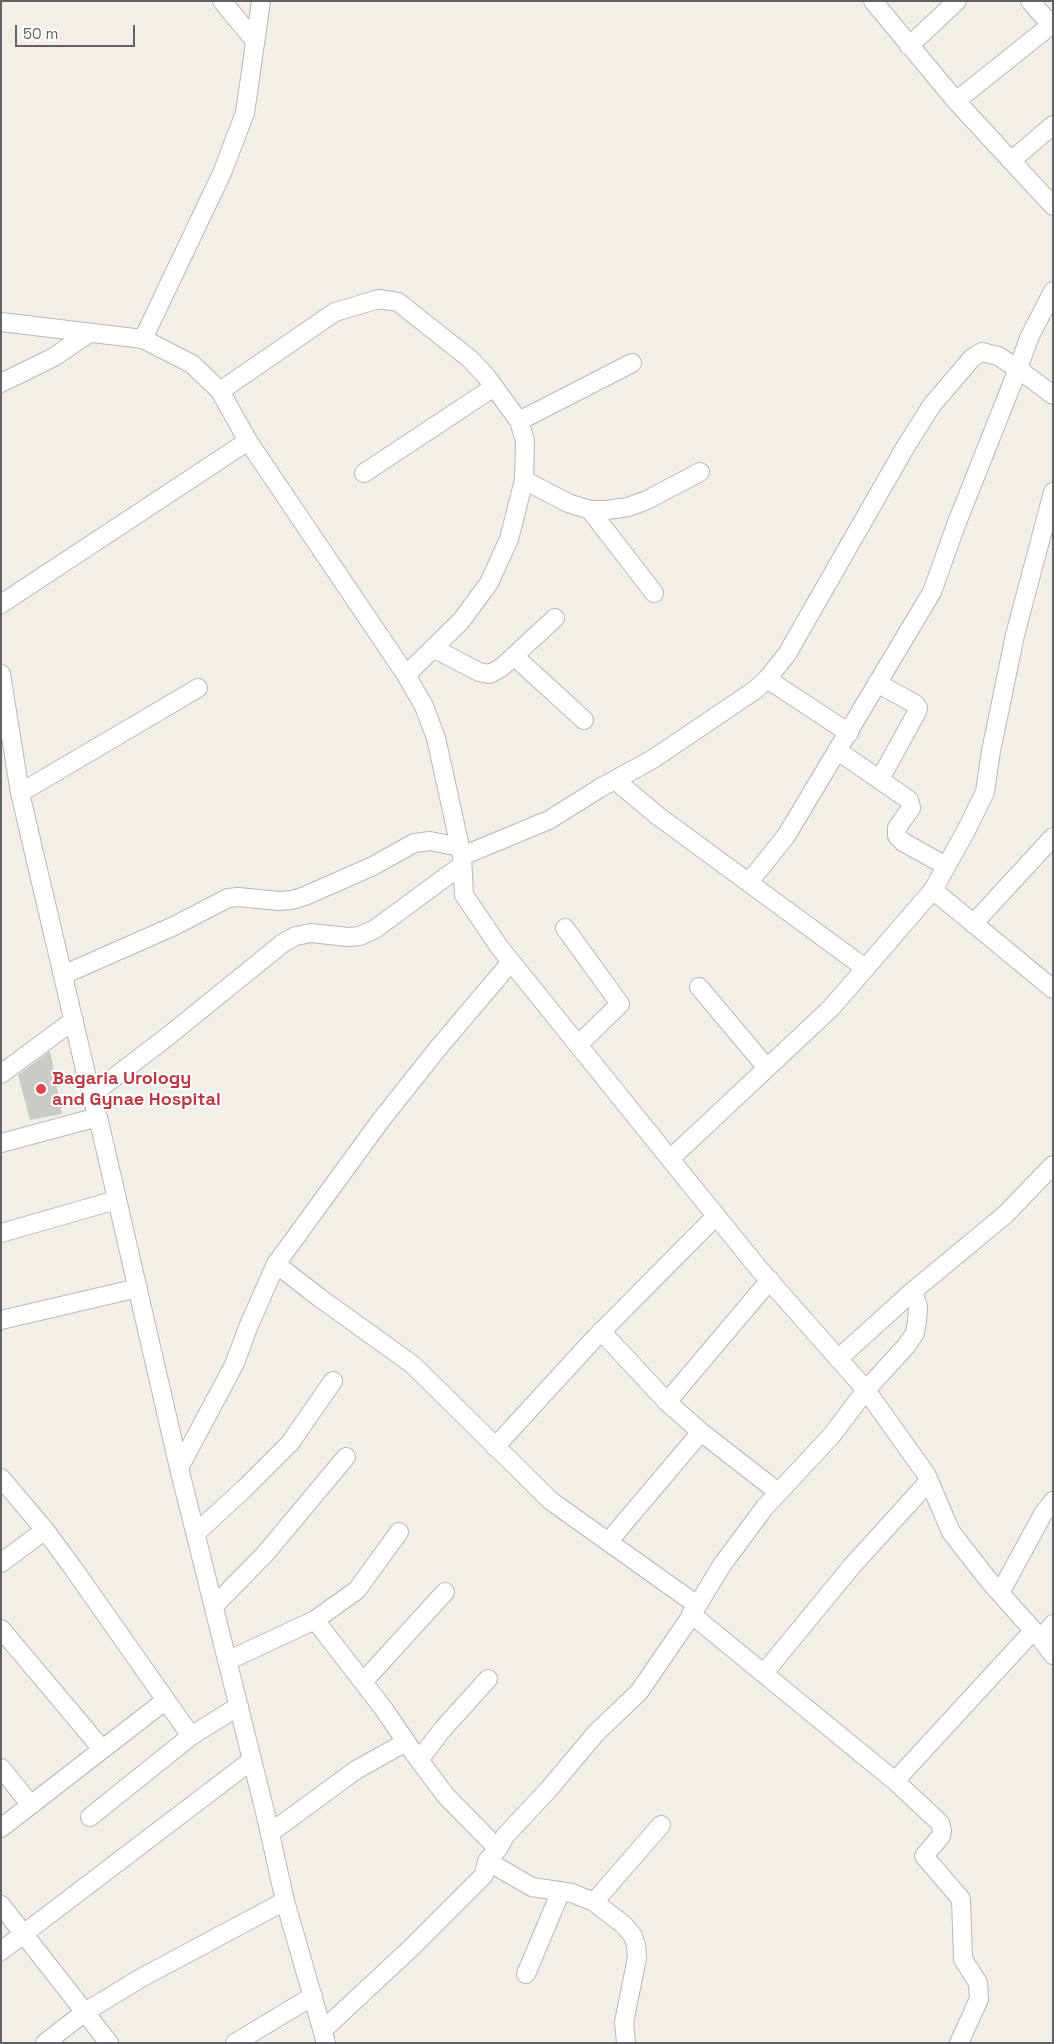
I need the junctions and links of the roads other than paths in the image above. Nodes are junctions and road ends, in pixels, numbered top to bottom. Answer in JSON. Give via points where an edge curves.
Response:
{"nodes":[{"id":1,"x":222,"y":1,"type":"edge"},
{"id":2,"x":261,"y":1,"type":"edge"},
{"id":3,"x":873,"y":1,"type":"edge"},
{"id":4,"x":957,"y":1,"type":"edge"},
{"id":5,"x":1030,"y":1,"type":"edge"},
{"id":6,"x":1052,"y":26,"type":"edge"},
{"id":7,"x":255,"y":41,"type":"junction"},
{"id":8,"x":909,"y":46,"type":"junction"},
{"id":9,"x":956,"y":101,"type":"junction"},
{"id":10,"x":1053,"y":125,"type":"edge"},
{"id":11,"x":1011,"y":161,"type":"junction"},
{"id":12,"x":1053,"y":206,"type":"edge"},
{"id":13,"x":1053,"y":290,"type":"edge"},
{"id":14,"x":1,"y":322,"type":"edge"},
{"id":15,"x":89,"y":333,"type":"junction"},
{"id":16,"x":143,"y":339,"type":"junction"},
{"id":17,"x":632,"y":363,"type":"dead end"},
{"id":18,"x":1018,"y":369,"type":"junction"},
{"id":19,"x":1,"y":383,"type":"edge"},
{"id":20,"x":494,"y":387,"type":"junction"},
{"id":21,"x":220,"y":391,"type":"junction"},
{"id":22,"x":1053,"y":396,"type":"edge"},
{"id":23,"x":519,"y":421,"type":"junction"},
{"id":24,"x":248,"y":441,"type":"junction"},
{"id":25,"x":700,"y":472,"type":"dead end"},
{"id":26,"x":364,"y":473,"type":"dead end"},
{"id":27,"x":524,"y":480,"type":"junction"},
{"id":28,"x":1053,"y":492,"type":"edge"},
{"id":29,"x":590,"y":510,"type":"junction"},
{"id":30,"x":654,"y":593,"type":"dead end"},
{"id":31,"x":1,"y":604,"type":"edge"},
{"id":32,"x":555,"y":618,"type":"dead end"},
{"id":33,"x":433,"y":648,"type":"junction"},
{"id":34,"x":514,"y":656,"type":"junction"},
{"id":35,"x":1,"y":674,"type":"edge"},
{"id":36,"x":406,"y":675,"type":"junction"},
{"id":37,"x":768,"y":679,"type":"junction"},
{"id":38,"x":876,"y":683,"type":"junction"},
{"id":39,"x":198,"y":688,"type":"dead end"},
{"id":40,"x":584,"y":720,"type":"dead end"},
{"id":41,"x":849,"y":733,"type":"junction"},
{"id":42,"x":838,"y":751,"type":"junction"},
{"id":43,"x":880,"y":779,"type":"junction"},
{"id":44,"x":615,"y":780,"type":"junction"},
{"id":45,"x":20,"y":793,"type":"junction"},
{"id":46,"x":1053,"y":837,"type":"edge"},
{"id":47,"x":461,"y":856,"type":"junction"},
{"id":48,"x":946,"y":866,"type":"junction"},
{"id":49,"x":750,"y":882,"type":"junction"},
{"id":50,"x":934,"y":890,"type":"junction"},
{"id":51,"x":973,"y":924,"type":"junction"},
{"id":52,"x":565,"y":928,"type":"dead end"},
{"id":53,"x":511,"y":962,"type":"junction"},
{"id":54,"x":865,"y":968,"type":"junction"},
{"id":55,"x":63,"y":975,"type":"junction"},
{"id":56,"x":699,"y":987,"type":"dead end"},
{"id":57,"x":1053,"y":989,"type":"edge"},
{"id":58,"x":74,"y":1020,"type":"junction"},
{"id":59,"x":578,"y":1045,"type":"junction"},
{"id":60,"x":767,"y":1068,"type":"junction"},
{"id":61,"x":1,"y":1074,"type":"edge"},
{"id":62,"x":91,"y":1094,"type":"junction"},
{"id":63,"x":98,"y":1117,"type":"junction"},
{"id":64,"x":1,"y":1143,"type":"edge"},
{"id":65,"x":670,"y":1160,"type":"junction"},
{"id":66,"x":1053,"y":1165,"type":"edge"},
{"id":67,"x":116,"y":1200,"type":"junction"},
{"id":68,"x":716,"y":1216,"type":"junction"},
{"id":69,"x":1,"y":1233,"type":"edge"},
{"id":70,"x":276,"y":1264,"type":"junction"},
{"id":71,"x":770,"y":1280,"type":"junction"},
{"id":72,"x":138,"y":1288,"type":"junction"},
{"id":73,"x":913,"y":1291,"type":"junction"},
{"id":74,"x":1,"y":1320,"type":"edge"},
{"id":75,"x":601,"y":1331,"type":"junction"},
{"id":76,"x":839,"y":1358,"type":"junction"},
{"id":77,"x":333,"y":1381,"type":"dead end"},
{"id":78,"x":866,"y":1390,"type":"junction"},
{"id":79,"x":667,"y":1402,"type":"junction"},
{"id":80,"x":700,"y":1432,"type":"junction"},
{"id":81,"x":495,"y":1447,"type":"junction"},
{"id":82,"x":346,"y":1457,"type":"dead end"},
{"id":83,"x":179,"y":1468,"type":"junction"},
{"id":84,"x":1,"y":1478,"type":"edge"},
{"id":85,"x":929,"y":1481,"type":"junction"},
{"id":86,"x":778,"y":1492,"type":"junction"},
{"id":87,"x":1053,"y":1501,"type":"edge"},
{"id":88,"x":45,"y":1530,"type":"junction"},
{"id":89,"x":399,"y":1532,"type":"dead end"},
{"id":90,"x":196,"y":1533,"type":"junction"},
{"id":91,"x":608,"y":1542,"type":"junction"},
{"id":92,"x":1,"y":1563,"type":"edge"},
{"id":93,"x":445,"y":1592,"type":"dead end"},
{"id":94,"x":1000,"y":1593,"type":"junction"},
{"id":95,"x":214,"y":1606,"type":"junction"},
{"id":96,"x":694,"y":1610,"type":"junction"},
{"id":97,"x":315,"y":1620,"type":"junction"},
{"id":98,"x":1053,"y":1624,"type":"edge"},
{"id":99,"x":1,"y":1629,"type":"edge"},
{"id":100,"x":1037,"y":1635,"type":"junction"},
{"id":101,"x":1053,"y":1655,"type":"edge"},
{"id":102,"x":227,"y":1661,"type":"junction"},
{"id":103,"x":764,"y":1673,"type":"junction"},
{"id":104,"x":488,"y":1679,"type":"dead end"},
{"id":105,"x":363,"y":1682,"type":"junction"},
{"id":106,"x":166,"y":1700,"type":"junction"},
{"id":107,"x":238,"y":1706,"type":"junction"},
{"id":108,"x":191,"y":1736,"type":"junction"},
{"id":109,"x":406,"y":1742,"type":"junction"},
{"id":110,"x":102,"y":1749,"type":"junction"},
{"id":111,"x":252,"y":1760,"type":"junction"},
{"id":112,"x":419,"y":1760,"type":"junction"},
{"id":113,"x":1,"y":1768,"type":"edge"},
{"id":114,"x":895,"y":1781,"type":"junction"},
{"id":115,"x":31,"y":1805,"type":"junction"},
{"id":116,"x":90,"y":1817,"type":"dead end"},
{"id":117,"x":661,"y":1825,"type":"dead end"},
{"id":118,"x":1,"y":1828,"type":"edge"},
{"id":119,"x":270,"y":1833,"type":"junction"},
{"id":120,"x":493,"y":1855,"type":"junction"},
{"id":121,"x":561,"y":1891,"type":"junction"},
{"id":122,"x":285,"y":1901,"type":"junction"},
{"id":123,"x":594,"y":1902,"type":"junction"},
{"id":124,"x":1,"y":1904,"type":"edge"},
{"id":125,"x":23,"y":1934,"type":"junction"},
{"id":126,"x":1,"y":1951,"type":"edge"},
{"id":127,"x":526,"y":1974,"type":"dead end"},
{"id":128,"x":313,"y":1996,"type":"junction"},
{"id":129,"x":85,"y":2012,"type":"junction"},
{"id":130,"x":325,"y":2037,"type":"edge"},
{"id":131,"x":45,"y":2043,"type":"edge"},
{"id":132,"x":109,"y":2043,"type":"edge"},
{"id":133,"x":234,"y":2043,"type":"edge"},
{"id":134,"x":626,"y":2043,"type":"edge"},
{"id":135,"x":959,"y":2043,"type":"edge"}],
"edges":[{"from":1,"to":7,"type":"street"},
{"from":2,"to":7,"type":"street"},
{"from":3,"to":8,"type":"street"},
{"from":4,"to":8,"type":"street"},
{"from":5,"to":6,"type":"street"},
{"from":6,"to":9,"type":"street"},
{"from":7,"to":16,"type":"street","via":[[245,113],[222,173]]},
{"from":8,"to":9,"type":"street"},
{"from":9,"to":11,"type":"street"},
{"from":10,"to":11,"type":"street"},
{"from":11,"to":12,"type":"street"},
{"from":13,"to":18,"type":"street"},
{"from":14,"to":15,"type":"street"},
{"from":15,"to":16,"type":"street"},
{"from":15,"to":19,"type":"street","via":[[54,357]]},
{"from":16,"to":21,"type":"street","via":[[192,364]]},
{"from":17,"to":23,"type":"street"},
{"from":18,"to":22,"type":"street"},
{"from":18,"to":37,"type":"street","via":[[991,353],[982,352],[972,358],[932,405],[787,654]]},
{"from":18,"to":38,"type":"street","via":[[932,592]]},
{"from":20,"to":21,"type":"street","via":[[470,359],[398,302],[379,299],[335,312]]},
{"from":20,"to":23,"type":"street"},
{"from":20,"to":26,"type":"street"},
{"from":21,"to":24,"type":"street"},
{"from":23,"to":27,"type":"street","via":[[525,441]]},
{"from":24,"to":31,"type":"street"},
{"from":24,"to":36,"type":"street"},
{"from":25,"to":29,"type":"street","via":[[628,507]]},
{"from":27,"to":29,"type":"street","via":[[568,503]]},
{"from":27,"to":33,"type":"street","via":[[509,539],[489,584],[460,621]]},
{"from":28,"to":48,"type":"street","via":[[1014,635],[984,792],[968,829]]},
{"from":29,"to":30,"type":"street"},
{"from":32,"to":34,"type":"street"},
{"from":33,"to":34,"type":"street","via":[[485,674],[497,671]]},
{"from":33,"to":36,"type":"street"},
{"from":34,"to":40,"type":"street"},
{"from":35,"to":45,"type":"street"},
{"from":36,"to":47,"type":"street","via":[[424,706],[436,738]]},
{"from":37,"to":41,"type":"street"},
{"from":37,"to":44,"type":"street","via":[[653,759]]},
{"from":38,"to":41,"type":"street"},
{"from":38,"to":43,"type":"street","via":[[918,708]]},
{"from":39,"to":45,"type":"street"},
{"from":41,"to":42,"type":"street"},
{"from":42,"to":43,"type":"street"},
{"from":42,"to":49,"type":"street","via":[[786,836]]},
{"from":43,"to":48,"type":"street","via":[[907,798],[911,805],[896,828],[897,836]]},
{"from":44,"to":47,"type":"street","via":[[549,820]]},
{"from":44,"to":49,"type":"street","via":[[666,822]]},
{"from":45,"to":55,"type":"street"},
{"from":46,"to":51,"type":"street"},
{"from":47,"to":53,"type":"street","via":[[464,895]]},
{"from":47,"to":55,"type":"street","via":[[430,841],[414,843],[373,866],[292,900],[228,898],[174,926]]},
{"from":47,"to":62,"type":"street","via":[[375,929],[348,937],[311,933],[283,943]]},
{"from":48,"to":50,"type":"street"},
{"from":49,"to":54,"type":"street"},
{"from":50,"to":51,"type":"street"},
{"from":50,"to":54,"type":"street"},
{"from":51,"to":57,"type":"street"},
{"from":52,"to":59,"type":"street","via":[[620,1004]]},
{"from":53,"to":59,"type":"street"},
{"from":53,"to":70,"type":"street","via":[[381,1120]]},
{"from":54,"to":60,"type":"street","via":[[831,1008]]},
{"from":55,"to":58,"type":"street"},
{"from":56,"to":60,"type":"street"},
{"from":58,"to":61,"type":"street"},
{"from":58,"to":62,"type":"street"},
{"from":59,"to":65,"type":"street"},
{"from":60,"to":65,"type":"street"},
{"from":62,"to":63,"type":"street"},
{"from":63,"to":64,"type":"street"},
{"from":63,"to":67,"type":"street"},
{"from":65,"to":68,"type":"street"},
{"from":66,"to":73,"type":"street","via":[[1006,1214]]},
{"from":67,"to":69,"type":"street"},
{"from":67,"to":72,"type":"street"},
{"from":68,"to":71,"type":"street"},
{"from":68,"to":75,"type":"street"},
{"from":70,"to":81,"type":"street","via":[[413,1365]]},
{"from":70,"to":83,"type":"street","via":[[234,1365]]},
{"from":71,"to":76,"type":"street"},
{"from":71,"to":79,"type":"street"},
{"from":72,"to":74,"type":"street"},
{"from":72,"to":83,"type":"street"},
{"from":73,"to":76,"type":"street"},
{"from":73,"to":78,"type":"street","via":[[918,1307],[915,1333]]},
{"from":75,"to":79,"type":"street"},
{"from":75,"to":81,"type":"street"},
{"from":76,"to":78,"type":"street"},
{"from":77,"to":90,"type":"street","via":[[290,1443]]},
{"from":78,"to":85,"type":"street"},
{"from":78,"to":86,"type":"street","via":[[832,1436]]},
{"from":79,"to":80,"type":"street"},
{"from":80,"to":86,"type":"street"},
{"from":80,"to":91,"type":"street"},
{"from":81,"to":91,"type":"street","via":[[551,1501]]},
{"from":82,"to":95,"type":"street","via":[[266,1554]]},
{"from":83,"to":90,"type":"street"},
{"from":84,"to":88,"type":"street"},
{"from":85,"to":94,"type":"street","via":[[951,1532]]},
{"from":85,"to":103,"type":"street","via":[[852,1566]]},
{"from":86,"to":96,"type":"street","via":[[764,1506],[722,1565]]},
{"from":87,"to":94,"type":"street"},
{"from":88,"to":92,"type":"street"},
{"from":88,"to":106,"type":"street"},
{"from":89,"to":97,"type":"street","via":[[357,1590]]},
{"from":90,"to":95,"type":"street"},
{"from":91,"to":96,"type":"street"},
{"from":93,"to":105,"type":"street"},
{"from":94,"to":100,"type":"street"},
{"from":95,"to":102,"type":"street"},
{"from":96,"to":103,"type":"street"},
{"from":96,"to":120,"type":"street","via":[[639,1692],[596,1733],[550,1789],[505,1836]]},
{"from":97,"to":102,"type":"street"},
{"from":97,"to":105,"type":"street"},
{"from":98,"to":100,"type":"street"},
{"from":99,"to":110,"type":"street"},
{"from":100,"to":101,"type":"street"},
{"from":100,"to":114,"type":"street"},
{"from":102,"to":107,"type":"street"},
{"from":103,"to":114,"type":"street"},
{"from":104,"to":112,"type":"street"},
{"from":105,"to":109,"type":"street"},
{"from":106,"to":108,"type":"street"},
{"from":106,"to":110,"type":"street"},
{"from":107,"to":108,"type":"street"},
{"from":107,"to":111,"type":"street"},
{"from":108,"to":116,"type":"street"},
{"from":109,"to":112,"type":"street"},
{"from":109,"to":119,"type":"street","via":[[356,1770]]},
{"from":110,"to":115,"type":"street"},
{"from":111,"to":119,"type":"street"},
{"from":111,"to":125,"type":"street"},
{"from":112,"to":120,"type":"street"},
{"from":113,"to":115,"type":"street"},
{"from":114,"to":135,"type":"street","via":[[940,1822],[941,1836],[924,1856],[961,1899],[963,1959],[978,1983],[979,1998]]},
{"from":115,"to":118,"type":"street"},
{"from":117,"to":123,"type":"street"},
{"from":119,"to":122,"type":"street"},
{"from":120,"to":121,"type":"street","via":[[532,1887]]},
{"from":120,"to":130,"type":"street","via":[[484,1874]]},
{"from":121,"to":123,"type":"street"},
{"from":121,"to":127,"type":"street"},
{"from":122,"to":128,"type":"street"},
{"from":122,"to":129,"type":"street"},
{"from":123,"to":134,"type":"street","via":[[624,1925],[636,1946],[637,1958],[624,2022]]},
{"from":124,"to":125,"type":"street"},
{"from":125,"to":126,"type":"street"},
{"from":125,"to":129,"type":"street"},
{"from":128,"to":130,"type":"street"},
{"from":128,"to":133,"type":"street"},
{"from":129,"to":131,"type":"street"},
{"from":129,"to":132,"type":"street"}]}
